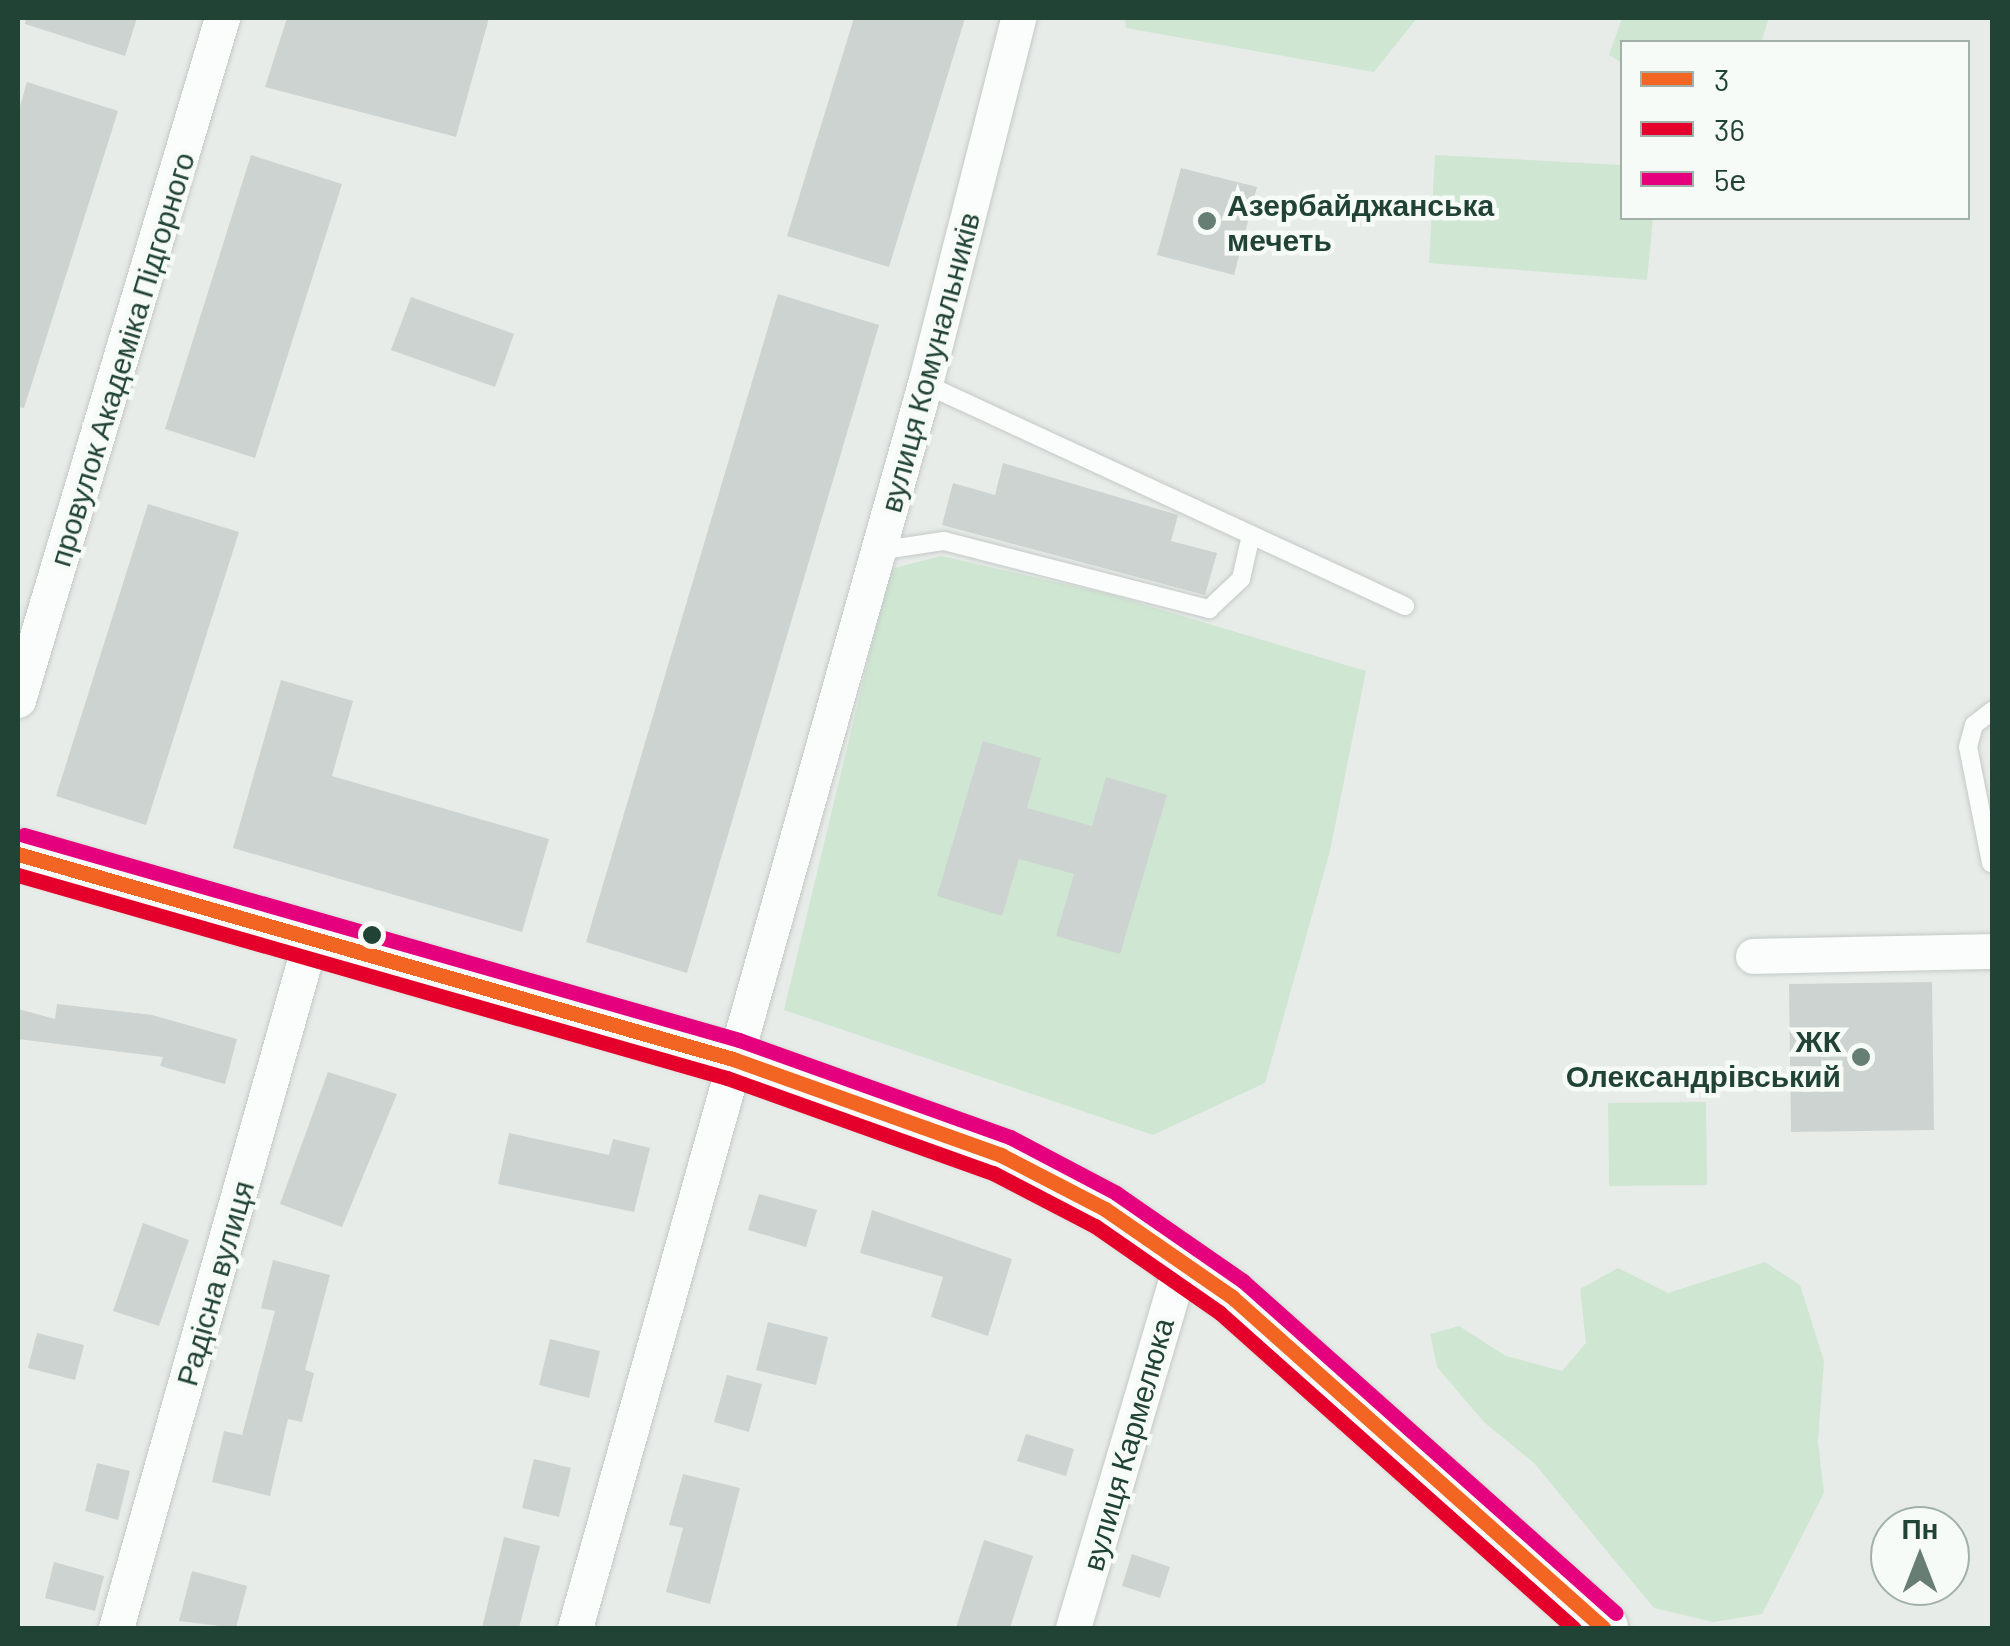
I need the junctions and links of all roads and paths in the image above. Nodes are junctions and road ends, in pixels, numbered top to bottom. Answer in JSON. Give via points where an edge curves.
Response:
{"nodes":[{"id":1,"x":222,"y":18,"type":"edge"},
{"id":2,"x":1018,"y":18,"type":"edge"},
{"id":3,"x":925,"y":384,"type":"junction"},
{"id":4,"x":1251,"y":535,"type":"junction"},
{"id":5,"x":878,"y":551,"type":"junction"},
{"id":6,"x":1404,"y":606,"type":"dead end"},
{"id":7,"x":18,"y":700,"type":"edge"},
{"id":8,"x":1992,"y":711,"type":"edge"},
{"id":9,"x":18,"y":854,"type":"edge"},
{"id":10,"x":1992,"y":865,"type":"edge"},
{"id":11,"x":311,"y":938,"type":"junction"},
{"id":12,"x":1992,"y":951,"type":"edge"},
{"id":13,"x":1753,"y":956,"type":"dead end"},
{"id":14,"x":733,"y":1059,"type":"junction"},
{"id":15,"x":1182,"y":1259,"type":"junction"},
{"id":16,"x":116,"y":1628,"type":"edge"},
{"id":17,"x":575,"y":1628,"type":"edge"},
{"id":18,"x":1074,"y":1628,"type":"edge"},
{"id":19,"x":1603,"y":1628,"type":"edge"}],
"edges":[{"from":1,"to":7,"type":"street","name":"провулок Академіка Підгорного"},
{"from":2,"to":3,"type":"street","name":"вулиця Комунальників"},
{"from":3,"to":4,"type":"lane"},
{"from":3,"to":5,"type":"street","name":"вулиця Комунальників"},
{"from":4,"to":5,"type":"lane","via":[[1241,579],[1209,609],[944,541]]},
{"from":4,"to":6,"type":"lane"},
{"from":5,"to":14,"type":"street","name":"вулиця Комунальників"},
{"from":8,"to":10,"type":"lane","via":[[1974,724],[1968,747]]},
{"from":9,"to":11,"type":"main road"},
{"from":11,"to":14,"type":"main road"},
{"from":11,"to":16,"type":"street","name":"Радісна вулиця"},
{"from":12,"to":13,"type":"street"},
{"from":14,"to":15,"type":"main road","via":[[1001,1155],[1105,1208]]},
{"from":14,"to":17,"type":"street","name":"вулиця Комунальників"},
{"from":15,"to":18,"type":"street","name":"вулиця Кармелюка"},
{"from":15,"to":19,"type":"main road","via":[[1381,1425]]}]}
